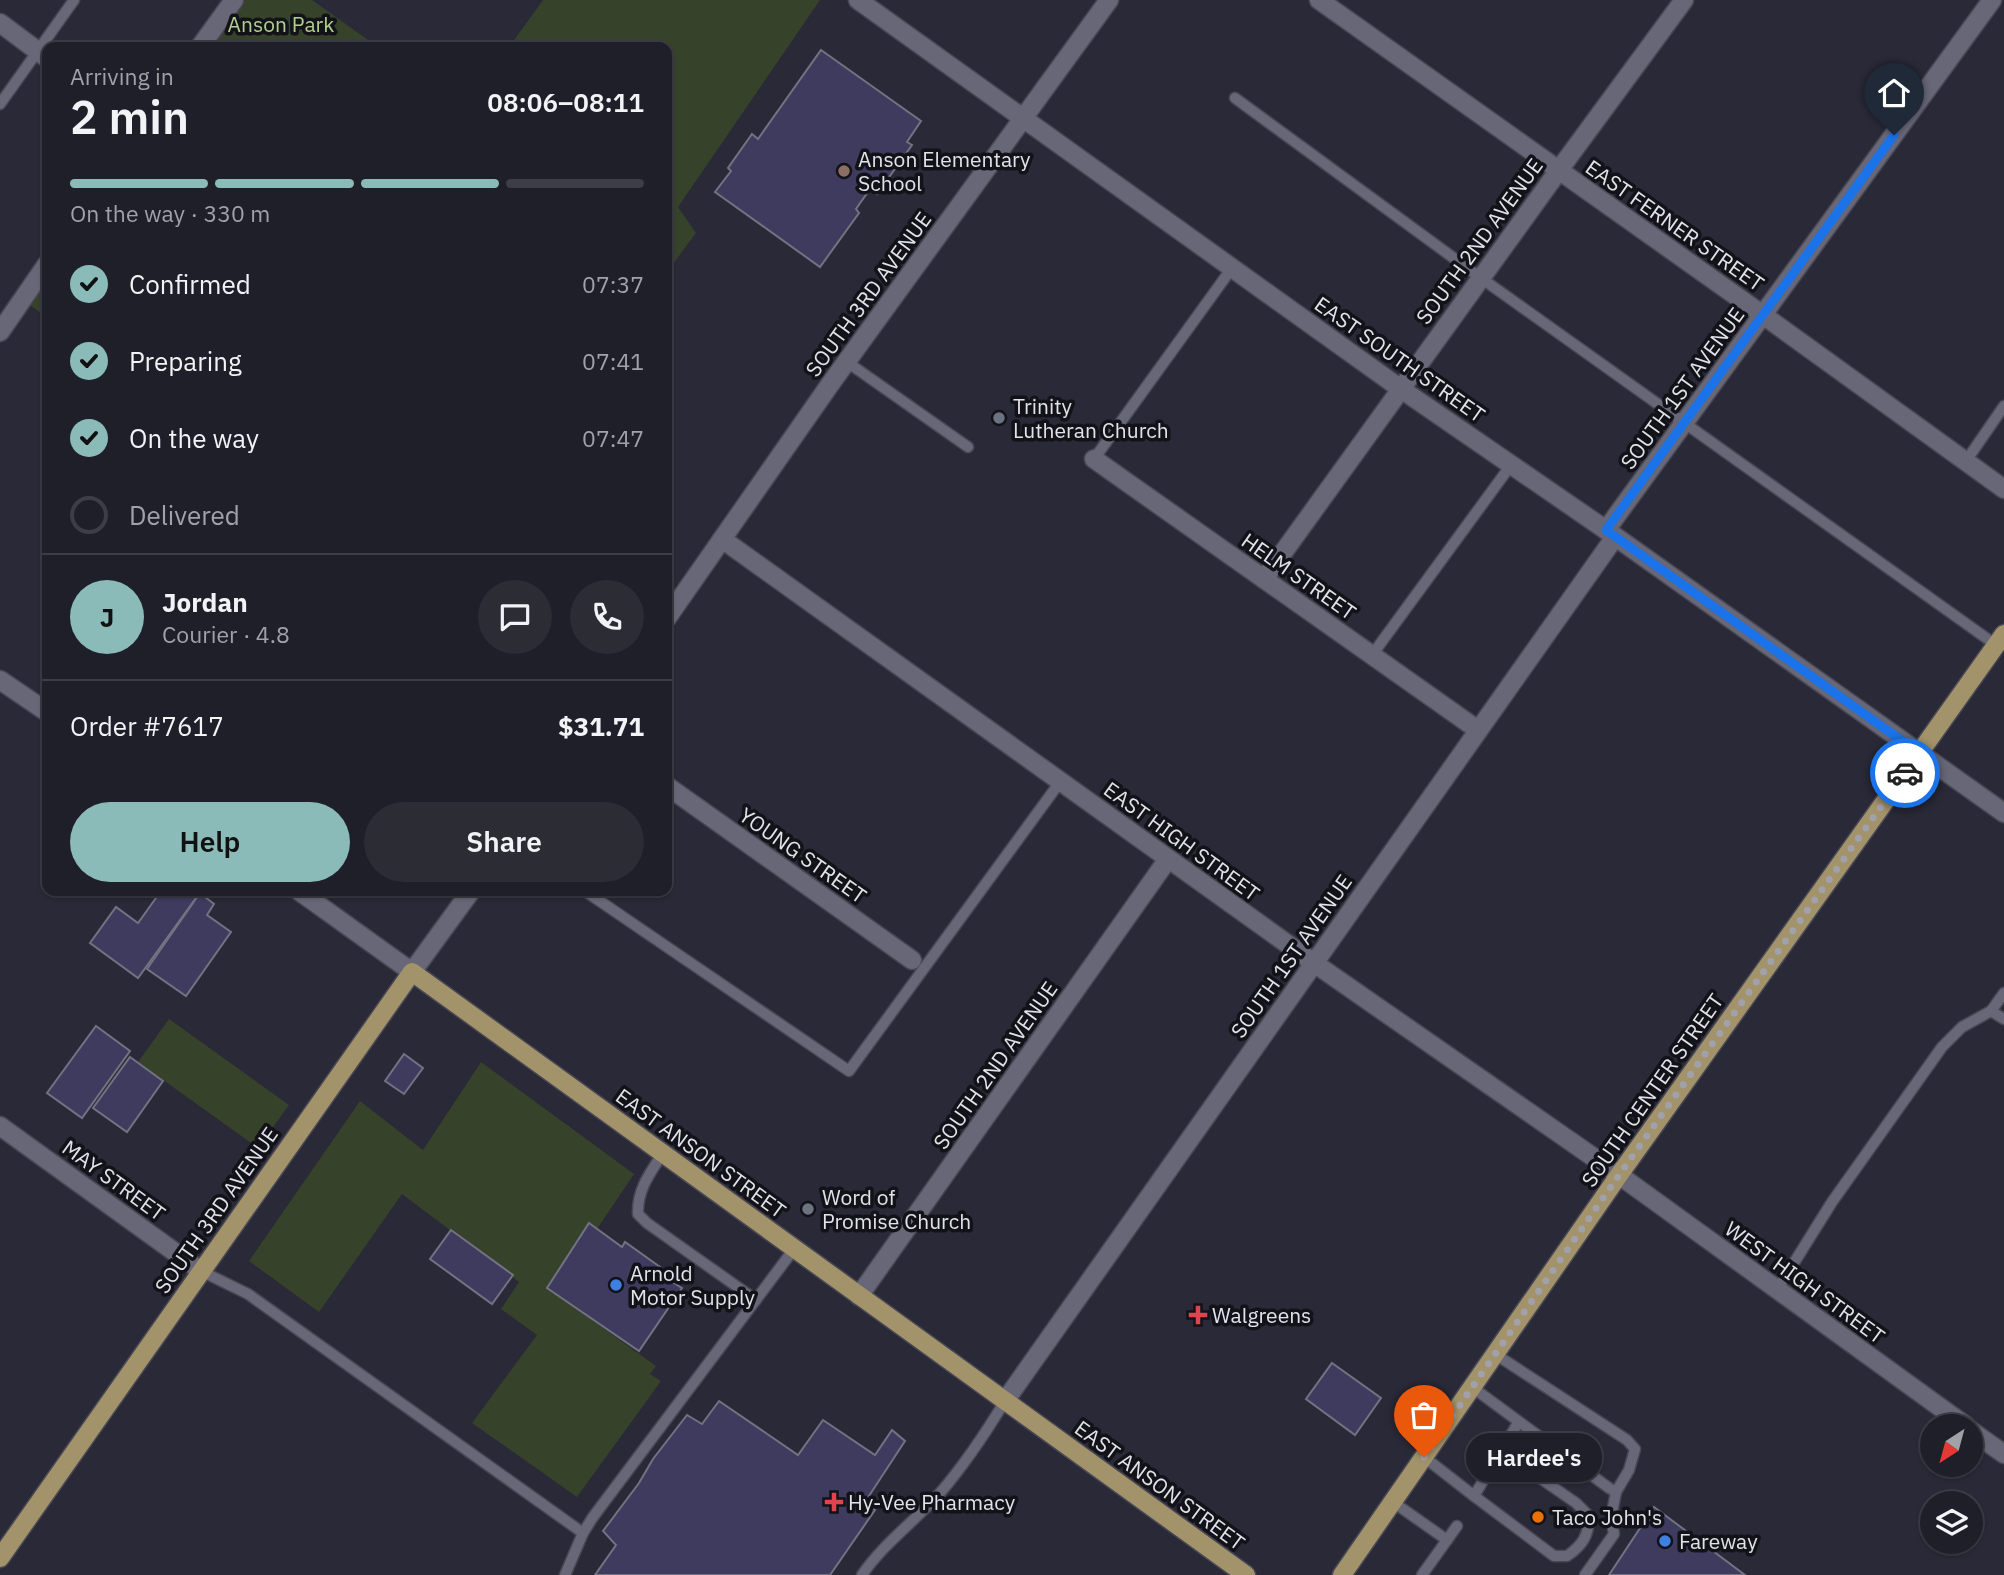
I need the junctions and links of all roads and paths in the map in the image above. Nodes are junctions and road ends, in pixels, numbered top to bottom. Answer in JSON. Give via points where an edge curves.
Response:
{"nodes":[{"id":1,"x":74,"y":0,"type":"edge"},
{"id":2,"x":234,"y":0,"type":"edge"},
{"id":3,"x":858,"y":0,"type":"edge"},
{"id":4,"x":1110,"y":0,"type":"edge"},
{"id":5,"x":1319,"y":0,"type":"edge"},
{"id":6,"x":1684,"y":0,"type":"edge"},
{"id":7,"x":1992,"y":0,"type":"edge"},
{"id":8,"x":0,"y":23,"type":"edge"},
{"id":9,"x":50,"y":42,"type":"edge"},
{"id":10,"x":204,"y":42,"type":"edge"},
{"id":11,"x":42,"y":54,"type":"edge"},
{"id":12,"x":42,"y":56,"type":"edge"},
{"id":13,"x":1235,"y":98,"type":"dead end"},
{"id":14,"x":0,"y":104,"type":"edge"},
{"id":15,"x":1022,"y":119,"type":"junction"},
{"id":16,"x":1559,"y":170,"type":"junction"},
{"id":17,"x":1232,"y":268,"type":"junction"},
{"id":18,"x":1481,"y":278,"type":"junction"},
{"id":19,"x":42,"y":279,"type":"edge"},
{"id":20,"x":1763,"y":315,"type":"junction"},
{"id":21,"x":0,"y":332,"type":"edge"},
{"id":22,"x":847,"y":362,"type":"junction"},
{"id":23,"x":1401,"y":389,"type":"junction"},
{"id":24,"x":2004,"y":406,"type":"edge"},
{"id":25,"x":1685,"y":423,"type":"junction"},
{"id":26,"x":968,"y":447,"type":"dead end"},
{"id":27,"x":1094,"y":459,"type":"joint"},
{"id":28,"x":1966,"y":461,"type":"junction"},
{"id":29,"x":1511,"y":465,"type":"junction"},
{"id":30,"x":2004,"y":489,"type":"edge"},
{"id":31,"x":1611,"y":534,"type":"junction"},
{"id":32,"x":722,"y":539,"type":"junction"},
{"id":33,"x":1264,"y":579,"type":"junction"},
{"id":34,"x":672,"y":611,"type":"edge"},
{"id":35,"x":2000,"y":640,"type":"edge"},
{"id":36,"x":1372,"y":655,"type":"junction"},
{"id":37,"x":0,"y":680,"type":"edge"},
{"id":38,"x":42,"y":709,"type":"edge"},
{"id":39,"x":1478,"y":730,"type":"junction"},
{"id":40,"x":1919,"y":753,"type":"junction"},
{"id":41,"x":1060,"y":782,"type":"junction"},
{"id":42,"x":672,"y":790,"type":"edge"},
{"id":43,"x":2004,"y":813,"type":"edge"},
{"id":44,"x":1168,"y":859,"type":"junction"},
{"id":45,"x":306,"y":896,"type":"edge"},
{"id":46,"x":467,"y":896,"type":"edge"},
{"id":47,"x":592,"y":896,"type":"edge"},
{"id":48,"x":912,"y":960,"type":"dead end"},
{"id":49,"x":1314,"y":963,"type":"junction"},
{"id":50,"x":412,"y":972,"type":"junction"},
{"id":51,"x":2004,"y":993,"type":"edge"},
{"id":52,"x":1991,"y":1011,"type":"junction"},
{"id":53,"x":2004,"y":1019,"type":"edge"},
{"id":54,"x":0,"y":1126,"type":"edge"},
{"id":55,"x":663,"y":1153,"type":"junction"},
{"id":56,"x":1619,"y":1175,"type":"junction"},
{"id":57,"x":794,"y":1249,"type":"junction"},
{"id":58,"x":201,"y":1271,"type":"junction"},
{"id":59,"x":1777,"y":1290,"type":"junction"},
{"id":60,"x":859,"y":1296,"type":"junction"},
{"id":61,"x":757,"y":1300,"type":"junction"},
{"id":62,"x":1495,"y":1354,"type":"junction"},
{"id":63,"x":1472,"y":1387,"type":"junction"},
{"id":64,"x":1005,"y":1401,"type":"junction"},
{"id":65,"x":1949,"y":1414,"type":"edge"},
{"id":66,"x":1518,"y":1423,"type":"junction"},
{"id":67,"x":1983,"y":1439,"type":"edge"},
{"id":68,"x":1502,"y":1451,"type":"junction"},
{"id":69,"x":2004,"y":1454,"type":"edge"},
{"id":70,"x":1424,"y":1457,"type":"junction"},
{"id":71,"x":1616,"y":1492,"type":"junction"},
{"id":72,"x":1474,"y":1496,"type":"junction"},
{"id":73,"x":1392,"y":1502,"type":"junction"},
{"id":74,"x":1457,"y":1526,"type":"dead end"},
{"id":75,"x":583,"y":1533,"type":"junction"},
{"id":76,"x":1447,"y":1540,"type":"junction"},
{"id":77,"x":0,"y":1558,"type":"edge"},
{"id":78,"x":565,"y":1575,"type":"edge"},
{"id":79,"x":862,"y":1575,"type":"edge"},
{"id":80,"x":1246,"y":1575,"type":"edge"},
{"id":81,"x":1342,"y":1575,"type":"edge"},
{"id":82,"x":1422,"y":1575,"type":"edge"},
{"id":83,"x":1585,"y":1575,"type":"edge"}],
"edges":[{"from":1,"to":9,"type":"lane"},
{"from":2,"to":10,"type":"street"},
{"from":3,"to":15,"type":"street","name":"EAST SOUTH STREET"},
{"from":4,"to":15,"type":"street","name":"SOUTH 3RD AVENUE"},
{"from":5,"to":16,"type":"street","name":"EAST FERNER STREET"},
{"from":6,"to":16,"type":"street","name":"SOUTH 2ND AVENUE"},
{"from":7,"to":20,"type":"street","name":"SOUTH 1ST AVENUE"},
{"from":8,"to":11,"type":"street"},
{"from":12,"to":14,"type":"lane"},
{"from":13,"to":18,"type":"lane"},
{"from":15,"to":17,"type":"street","name":"EAST SOUTH STREET"},
{"from":15,"to":22,"type":"street","name":"SOUTH 3RD AVENUE"},
{"from":16,"to":18,"type":"street","name":"SOUTH 2ND AVENUE"},
{"from":16,"to":20,"type":"street","name":"EAST FERNER STREET"},
{"from":17,"to":23,"type":"street","name":"EAST SOUTH STREET"},
{"from":17,"to":27,"type":"lane"},
{"from":18,"to":23,"type":"street","name":"SOUTH 2ND AVENUE"},
{"from":18,"to":25,"type":"lane"},
{"from":19,"to":21,"type":"street"},
{"from":20,"to":25,"type":"street","name":"SOUTH 1ST AVENUE"},
{"from":20,"to":28,"type":"street","name":"EAST FERNER STREET"},
{"from":22,"to":26,"type":"lane"},
{"from":22,"to":32,"type":"street","name":"SOUTH 3RD AVENUE"},
{"from":23,"to":29,"type":"street","name":"EAST SOUTH STREET"},
{"from":23,"to":33,"type":"street","name":"SOUTH 2ND AVENUE"},
{"from":24,"to":28,"type":"lane"},
{"from":25,"to":31,"type":"street","name":"SOUTH 1ST AVENUE"},
{"from":25,"to":35,"type":"lane"},
{"from":27,"to":33,"type":"street","name":"HELM STREET"},
{"from":28,"to":30,"type":"street","name":"EAST FERNER STREET"},
{"from":29,"to":31,"type":"street","name":"EAST SOUTH STREET"},
{"from":29,"to":36,"type":"lane"},
{"from":31,"to":39,"type":"street","name":"SOUTH 1ST AVENUE"},
{"from":31,"to":40,"type":"street","name":"EAST SOUTH STREET"},
{"from":32,"to":34,"type":"street","name":"SOUTH 3RD AVENUE"},
{"from":32,"to":41,"type":"street","name":"EAST HIGH STREET"},
{"from":33,"to":36,"type":"street","name":"HELM STREET"},
{"from":35,"to":40,"type":"main road","name":"SOUTH CENTER STREET"},
{"from":36,"to":39,"type":"street","name":"HELM STREET"},
{"from":37,"to":38,"type":"street"},
{"from":39,"to":49,"type":"street","name":"SOUTH 1ST AVENUE"},
{"from":40,"to":43,"type":"street","name":"EAST SOUTH STREET"},
{"from":40,"to":56,"type":"main road","name":"SOUTH CENTER STREET"},
{"from":41,"to":44,"type":"street","name":"EAST HIGH STREET"},
{"from":41,"to":47,"type":"lane","via":[[849,1070]]},
{"from":42,"to":48,"type":"street","name":"YOUNG STREET"},
{"from":44,"to":49,"type":"street","name":"EAST HIGH STREET"},
{"from":44,"to":60,"type":"street","name":"SOUTH 2ND AVENUE"},
{"from":45,"to":50,"type":"street","name":"EAST ANSON STREET"},
{"from":46,"to":50,"type":"street","name":"SOUTH 3RD AVENUE"},
{"from":49,"to":56,"type":"street","name":"EAST HIGH STREET"},
{"from":49,"to":64,"type":"street","name":"SOUTH 1ST AVENUE"},
{"from":50,"to":55,"type":"main road","name":"EAST ANSON STREET"},
{"from":50,"to":58,"type":"main road","name":"SOUTH 3RD AVENUE"},
{"from":51,"to":52,"type":"lane"},
{"from":52,"to":53,"type":"lane"},
{"from":52,"to":59,"type":"lane","via":[[1962,1027],[1942,1047],[1832,1202]]},
{"from":54,"to":58,"type":"street","name":"MAY STREET"},
{"from":55,"to":57,"type":"main road","name":"EAST ANSON STREET"},
{"from":55,"to":61,"type":"lane","via":[[644,1181],[638,1214]]},
{"from":56,"to":59,"type":"street","name":"WEST HIGH STREET"},
{"from":56,"to":62,"type":"main road","name":"SOUTH CENTER STREET"},
{"from":57,"to":60,"type":"main road","name":"EAST ANSON STREET"},
{"from":57,"to":61,"type":"lane"},
{"from":58,"to":75,"type":"lane","via":[[248,1294]]},
{"from":58,"to":77,"type":"main road","name":"SOUTH 3RD AVENUE"},
{"from":59,"to":65,"type":"street","name":"WEST HIGH STREET"},
{"from":60,"to":64,"type":"main road","name":"EAST ANSON STREET"},
{"from":61,"to":75,"type":"lane"},
{"from":62,"to":63,"type":"main road","name":"SOUTH CENTER STREET"},
{"from":62,"to":71,"type":"lane","via":[[1628,1440],[1635,1449]]},
{"from":63,"to":66,"type":"lane"},
{"from":63,"to":70,"type":"main road","name":"SOUTH CENTER STREET"},
{"from":64,"to":79,"type":"lane","via":[[973,1452]]},
{"from":64,"to":80,"type":"main road","name":"EAST ANSON STREET"},
{"from":66,"to":68,"type":"lane"},
{"from":66,"to":71,"type":"lane"},
{"from":67,"to":69,"type":"street"},
{"from":68,"to":72,"type":"lane"},
{"from":68,"to":72,"type":"lane","via":[[1589,1516],[1583,1542],[1567,1556],[1554,1556]]},
{"from":70,"to":72,"type":"lane"},
{"from":70,"to":73,"type":"main road","name":"SOUTH CENTER STREET"},
{"from":71,"to":83,"type":"lane","via":[[1611,1518],[1614,1534]]},
{"from":73,"to":76,"type":"lane"},
{"from":73,"to":81,"type":"main road","name":"SOUTH CENTER STREET"},
{"from":74,"to":76,"type":"lane"},
{"from":75,"to":78,"type":"lane"},
{"from":76,"to":82,"type":"lane"}]}
